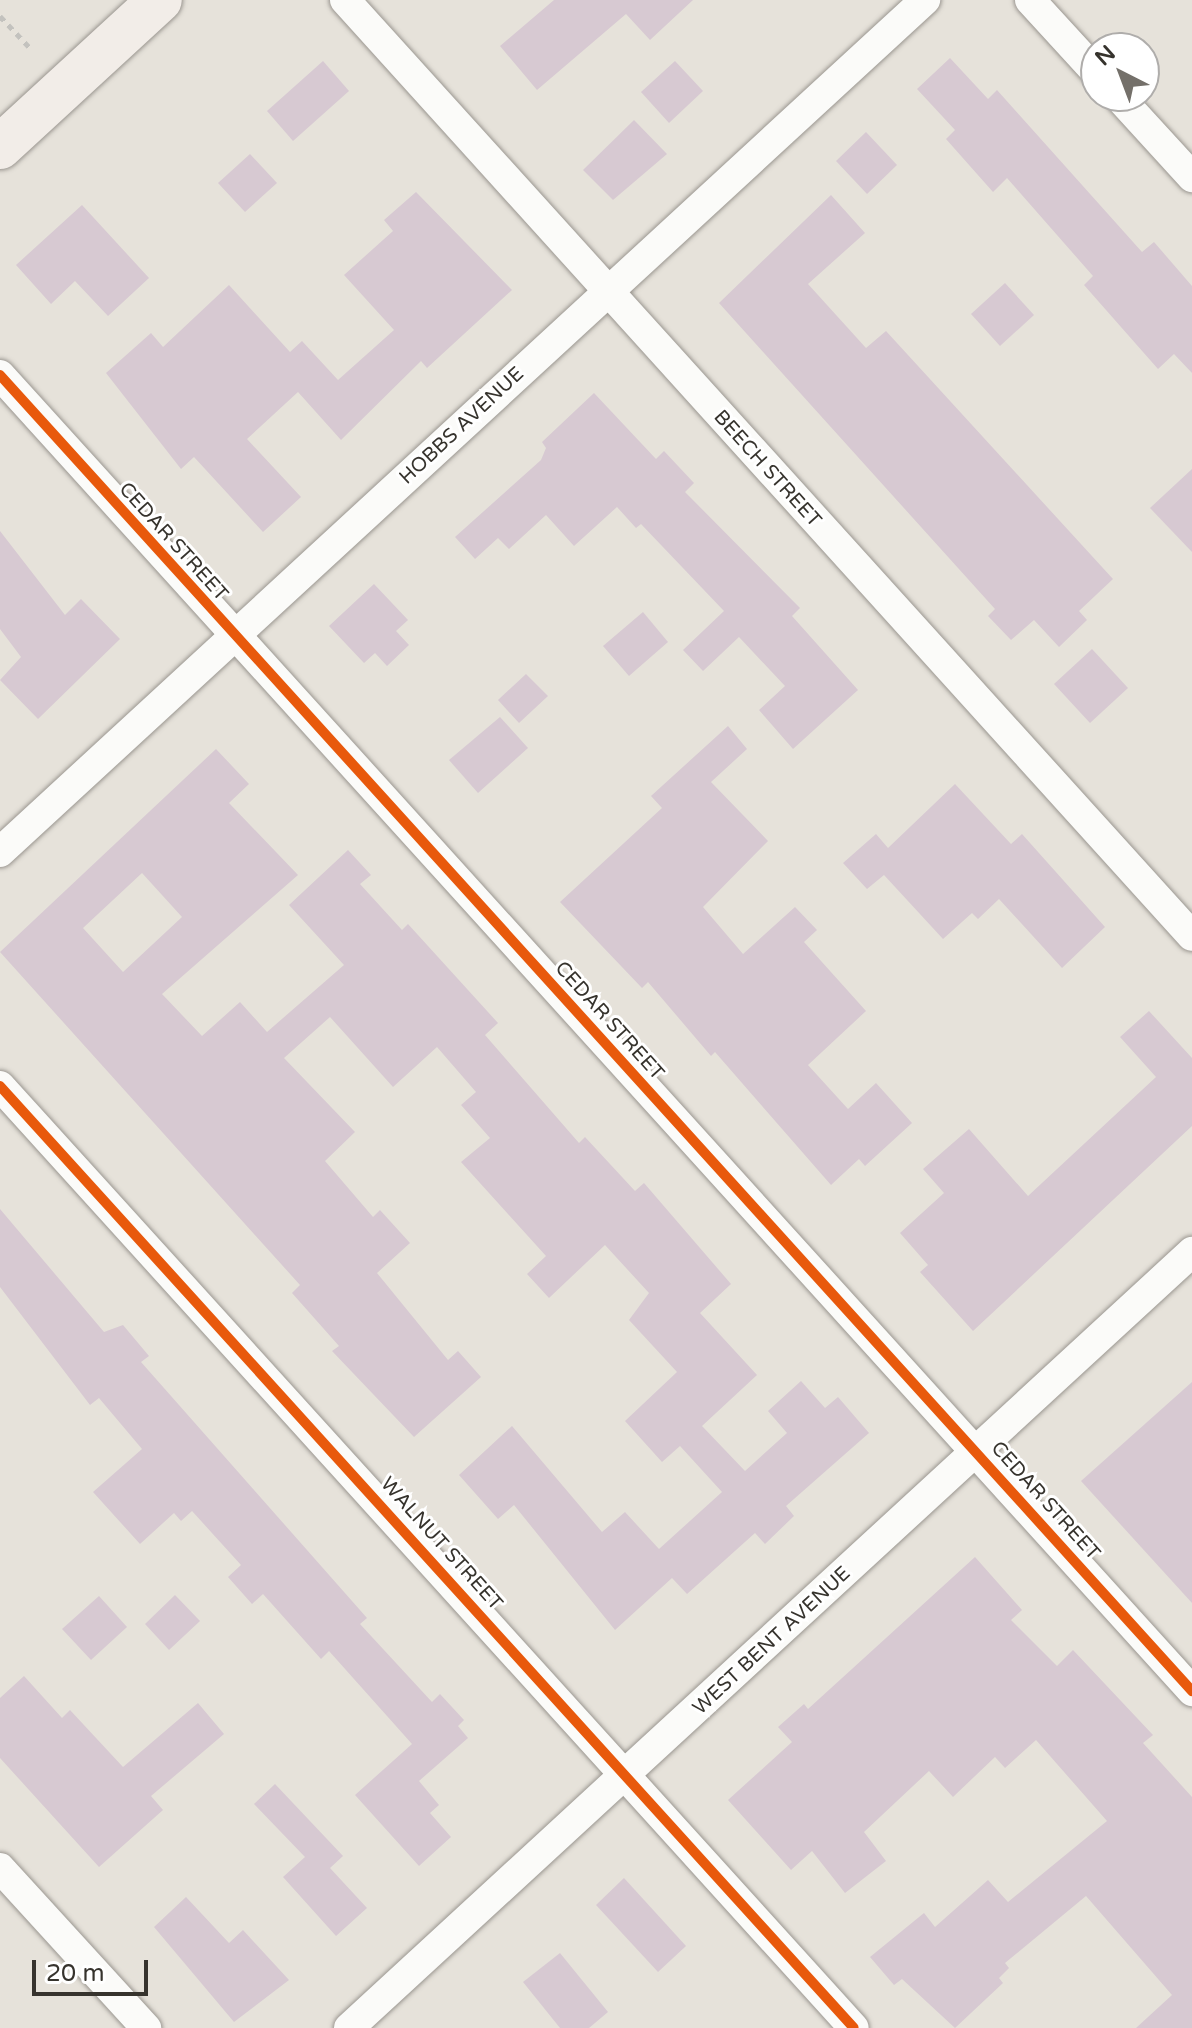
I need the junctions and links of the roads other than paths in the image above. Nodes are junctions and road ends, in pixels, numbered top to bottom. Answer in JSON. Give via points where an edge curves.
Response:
{"nodes":[{"id":1,"x":160,"y":0,"type":"edge"},
{"id":2,"x":345,"y":0,"type":"edge"},
{"id":3,"x":925,"y":0,"type":"edge"},
{"id":4,"x":1030,"y":0,"type":"edge"},
{"id":5,"x":1080,"y":55,"type":"edge"},
{"id":6,"x":1133,"y":112,"type":"edge"},
{"id":7,"x":0,"y":147,"type":"edge"},
{"id":8,"x":1192,"y":177,"type":"edge"},
{"id":9,"x":607,"y":293,"type":"junction"},
{"id":10,"x":0,"y":375,"type":"edge"},
{"id":11,"x":234,"y":636,"type":"junction"},
{"id":12,"x":0,"y":852,"type":"edge"},
{"id":13,"x":1192,"y":936,"type":"edge"},
{"id":14,"x":0,"y":1086,"type":"edge"},
{"id":15,"x":1192,"y":1252,"type":"edge"},
{"id":16,"x":976,"y":1451,"type":"junction"},
{"id":17,"x":1192,"y":1691,"type":"edge"},
{"id":18,"x":628,"y":1776,"type":"junction"},
{"id":19,"x":0,"y":1868,"type":"edge"},
{"id":20,"x":146,"y":2028,"type":"edge"},
{"id":21,"x":349,"y":2028,"type":"edge"},
{"id":22,"x":854,"y":2028,"type":"edge"}],
"edges":[{"from":1,"to":7,"type":"main road"},
{"from":2,"to":9,"type":"street","name":"BEECH STREET"},
{"from":3,"to":9,"type":"street","name":"HOBBS AVENUE"},
{"from":4,"to":5,"type":"street"},
{"from":6,"to":8,"type":"street"},
{"from":9,"to":11,"type":"street","name":"HOBBS AVENUE"},
{"from":9,"to":13,"type":"street","name":"BEECH STREET"},
{"from":10,"to":11,"type":"street","name":"CEDAR STREET"},
{"from":11,"to":12,"type":"street","name":"HOBBS AVENUE"},
{"from":11,"to":16,"type":"street","name":"CEDAR STREET"},
{"from":14,"to":18,"type":"street","name":"WALNUT STREET"},
{"from":15,"to":16,"type":"street","name":"WEST BENT AVENUE"},
{"from":16,"to":17,"type":"street","name":"CEDAR STREET"},
{"from":16,"to":18,"type":"street","name":"WEST BENT AVENUE"},
{"from":18,"to":21,"type":"street","name":"WEST BENT AVENUE"},
{"from":18,"to":22,"type":"street","name":"WALNUT STREET"},
{"from":19,"to":20,"type":"street"}]}
